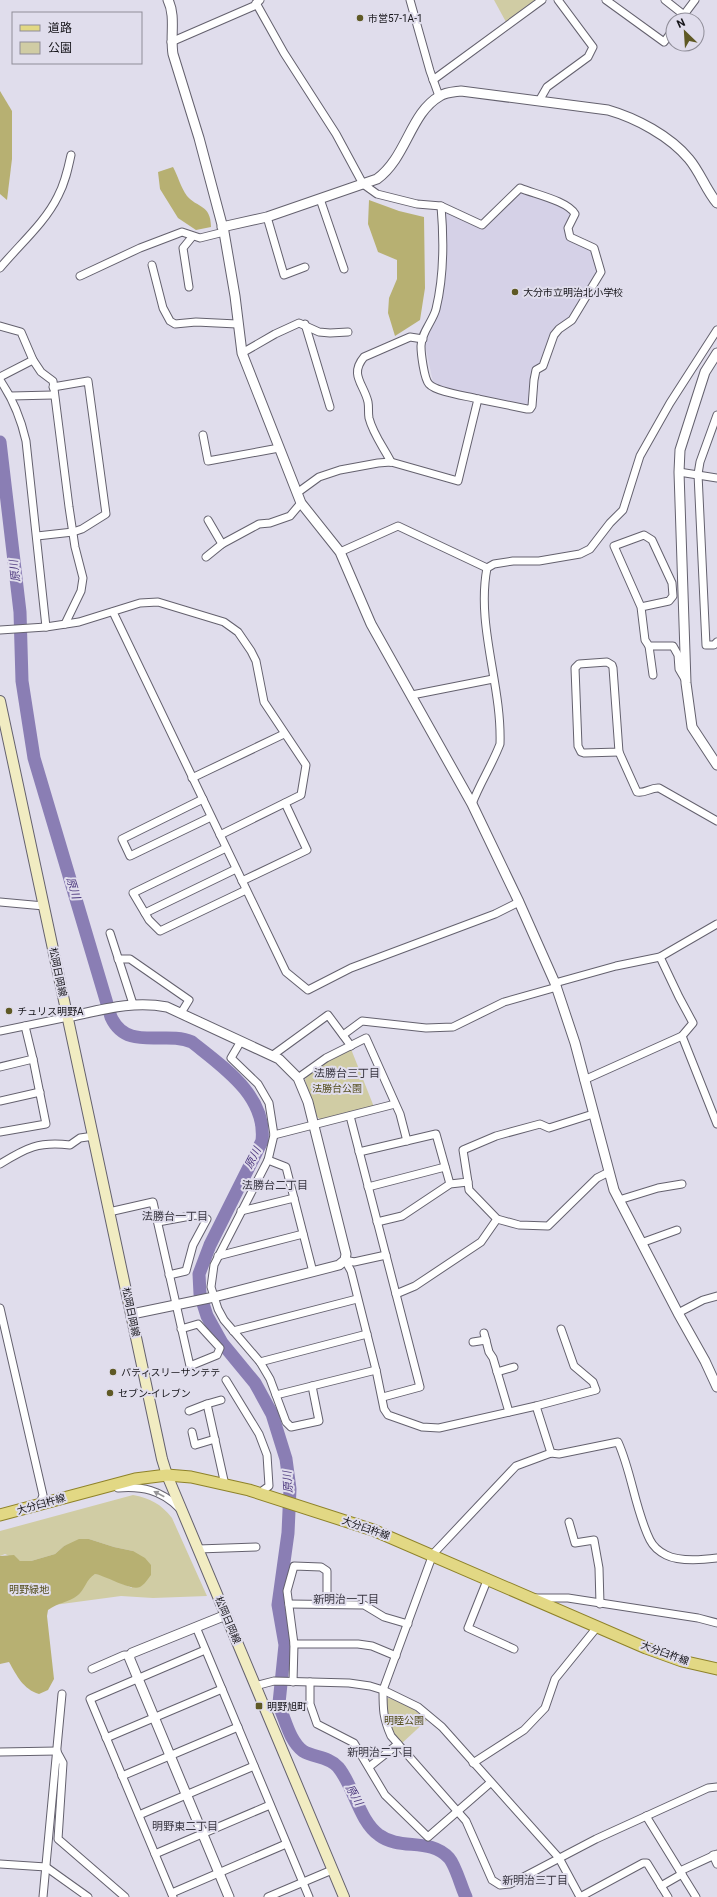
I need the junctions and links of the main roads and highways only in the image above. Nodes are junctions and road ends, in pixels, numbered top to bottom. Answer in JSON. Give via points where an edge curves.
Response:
{"nodes":[{"id":1,"x":0,"y":701,"type":"edge"},
{"id":2,"x":168,"y":1475,"type":"junction"},
{"id":3,"x":0,"y":1516,"type":"edge"},
{"id":4,"x":717,"y":1669,"type":"edge"},
{"id":5,"x":344,"y":1897,"type":"edge"}],
"edges":[{"from":1,"to":2,"type":"main road","name":"松岡日岡線","via":[[162,1459]]},
{"from":2,"to":3,"type":"main road","name":"大分臼杵線","via":[[135,1478]]},
{"from":2,"to":4,"type":"main road","name":"大分臼杵線","via":[[191,1477],[225,1485],[373,1530],[646,1648],[682,1661]]},
{"from":2,"to":5,"type":"main road","name":"松岡日岡線"}]}
